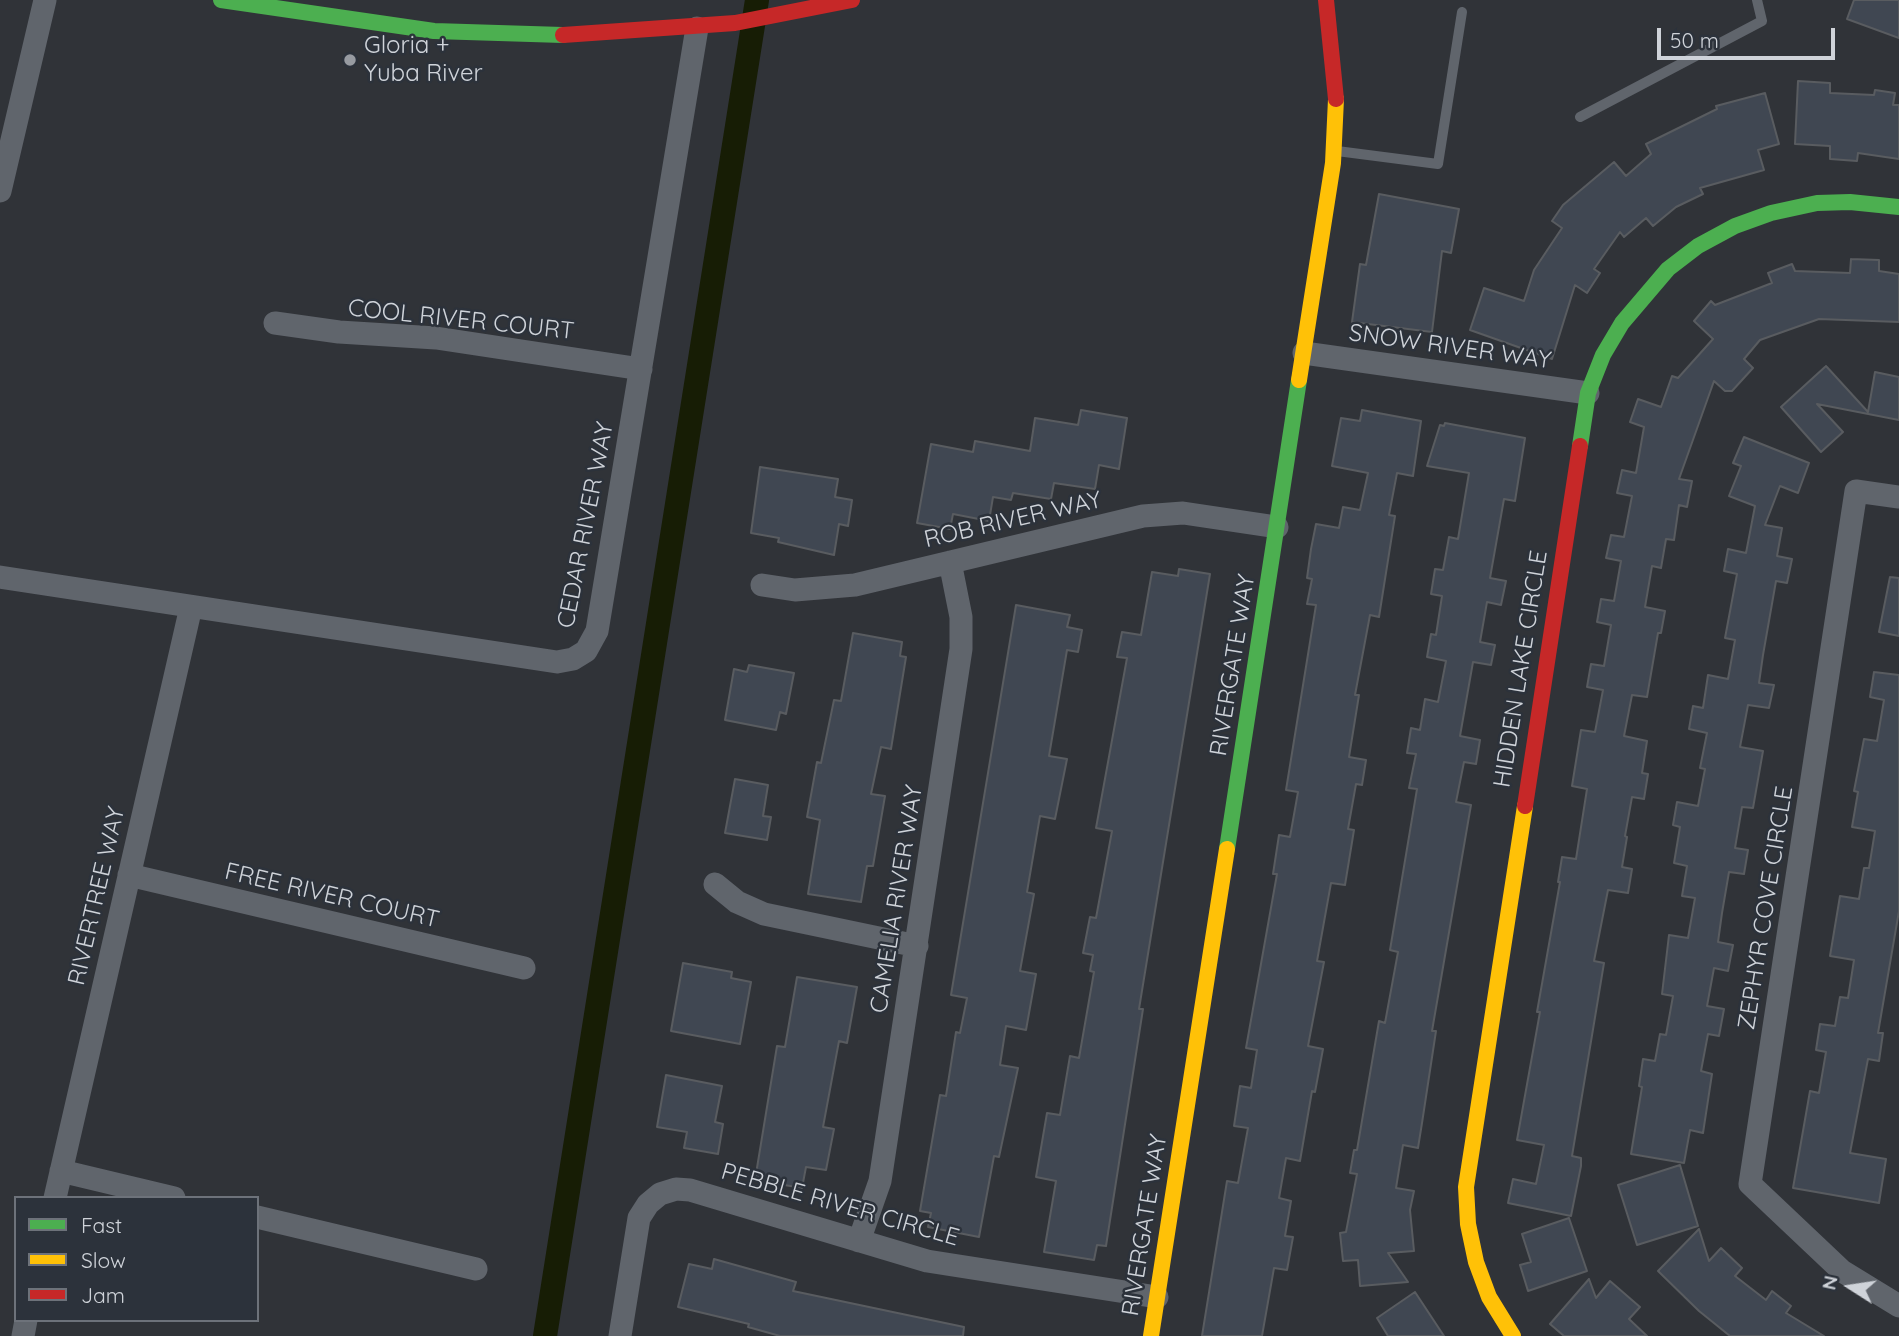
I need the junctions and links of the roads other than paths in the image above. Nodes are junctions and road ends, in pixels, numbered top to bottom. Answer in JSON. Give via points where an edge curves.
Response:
{"nodes":[{"id":1,"x":45,"y":0,"type":"edge"},
{"id":2,"x":221,"y":0,"type":"edge"},
{"id":3,"x":852,"y":0,"type":"edge"},
{"id":4,"x":1326,"y":0,"type":"edge"},
{"id":5,"x":1757,"y":0,"type":"edge"},
{"id":6,"x":335,"y":9,"type":"edge"},
{"id":7,"x":1462,"y":12,"type":"dead end"},
{"id":8,"x":697,"y":27,"type":"junction"},
{"id":9,"x":1580,"y":117,"type":"dead end"},
{"id":10,"x":1334,"y":150,"type":"junction"},
{"id":11,"x":0,"y":191,"type":"edge"},
{"id":12,"x":1899,"y":207,"type":"edge"},
{"id":13,"x":275,"y":323,"type":"dead end"},
{"id":14,"x":1304,"y":353,"type":"junction"},
{"id":15,"x":641,"y":369,"type":"junction"},
{"id":16,"x":1588,"y":393,"type":"junction"},
{"id":17,"x":1899,"y":497,"type":"edge"},
{"id":18,"x":1277,"y":527,"type":"junction"},
{"id":19,"x":950,"y":562,"type":"junction"},
{"id":20,"x":0,"y":578,"type":"edge"},
{"id":21,"x":762,"y":585,"type":"dead end"},
{"id":22,"x":191,"y":607,"type":"junction"},
{"id":23,"x":129,"y":875,"type":"junction"},
{"id":24,"x":715,"y":884,"type":"dead end"},
{"id":25,"x":916,"y":946,"type":"junction"},
{"id":26,"x":524,"y":968,"type":"dead end"},
{"id":27,"x":61,"y":1171,"type":"junction"},
{"id":28,"x":55,"y":1196,"type":"edge"},
{"id":29,"x":166,"y":1196,"type":"edge"},
{"id":30,"x":259,"y":1217,"type":"edge"},
{"id":31,"x":859,"y":1241,"type":"junction"},
{"id":32,"x":476,"y":1269,"type":"dead end"},
{"id":33,"x":1157,"y":1297,"type":"junction"},
{"id":34,"x":1899,"y":1306,"type":"edge"},
{"id":35,"x":620,"y":1336,"type":"edge"},
{"id":36,"x":1151,"y":1336,"type":"edge"},
{"id":37,"x":1513,"y":1336,"type":"edge"}],
"edges":[{"from":1,"to":11,"type":"street"},
{"from":2,"to":6,"type":"street"},
{"from":3,"to":8,"type":"street"},
{"from":4,"to":10,"type":"street","name":"RIVERGATE WAY","via":[[1336,93]]},
{"from":5,"to":9,"type":"lane","via":[[1762,21]]},
{"from":6,"to":8,"type":"street","via":[[434,31],[496,35],[590,35]]},
{"from":7,"to":10,"type":"lane","via":[[1438,164]]},
{"from":8,"to":15,"type":"street","name":"CEDAR RIVER WAY"},
{"from":10,"to":14,"type":"street","name":"RIVERGATE WAY"},
{"from":12,"to":16,"type":"street","name":"HIDDEN LAKE CIRCLE","via":[[1817,203],[1771,212],[1698,246],[1668,269],[1622,323]]},
{"from":13,"to":15,"type":"street","name":"COOL RIVER COURT","via":[[436,338]]},
{"from":14,"to":16,"type":"street","name":"SNOW RIVER WAY"},
{"from":14,"to":18,"type":"street","name":"RIVERGATE WAY"},
{"from":15,"to":22,"type":"street","name":"CEDAR RIVER WAY","via":[[597,631],[586,651],[573,659],[556,663]]},
{"from":16,"to":37,"type":"street","name":"HIDDEN LAKE CIRCLE","via":[[1466,1187],[1476,1262],[1489,1297]]},
{"from":17,"to":34,"type":"street","name":"ZEPHYR COVE CIRCLE","via":[[1856,491],[1750,1184],[1842,1271]]},
{"from":18,"to":19,"type":"street","name":"ROB RIVER WAY","via":[[1183,513],[1143,516]]},
{"from":18,"to":33,"type":"street","name":"RIVERGATE WAY"},
{"from":19,"to":21,"type":"street","name":"ROB RIVER WAY","via":[[829,589]]},
{"from":19,"to":25,"type":"street","name":"CAMELIA RIVER WAY","via":[[960,605],[961,649]]},
{"from":20,"to":22,"type":"street","name":"CEDAR RIVER WAY"},
{"from":22,"to":23,"type":"street","name":"RIVERTREE WAY"},
{"from":23,"to":26,"type":"street","name":"FREE RIVER COURT"},
{"from":23,"to":27,"type":"street","name":"RIVERTREE WAY"},
{"from":24,"to":25,"type":"street","via":[[737,902],[764,914]]},
{"from":25,"to":31,"type":"street","name":"CAMELIA RIVER WAY","via":[[880,1181]]},
{"from":27,"to":28,"type":"street","name":"RIVERTREE WAY"},
{"from":27,"to":29,"type":"street"},
{"from":30,"to":32,"type":"street"},
{"from":31,"to":33,"type":"street","name":"PEBBLE RIVER CIRCLE","via":[[927,1261]]},
{"from":31,"to":35,"type":"street","name":"PEBBLE RIVER CIRCLE","via":[[690,1190],[660,1194],[639,1218]]},
{"from":33,"to":36,"type":"street","name":"RIVERGATE WAY"}]}
